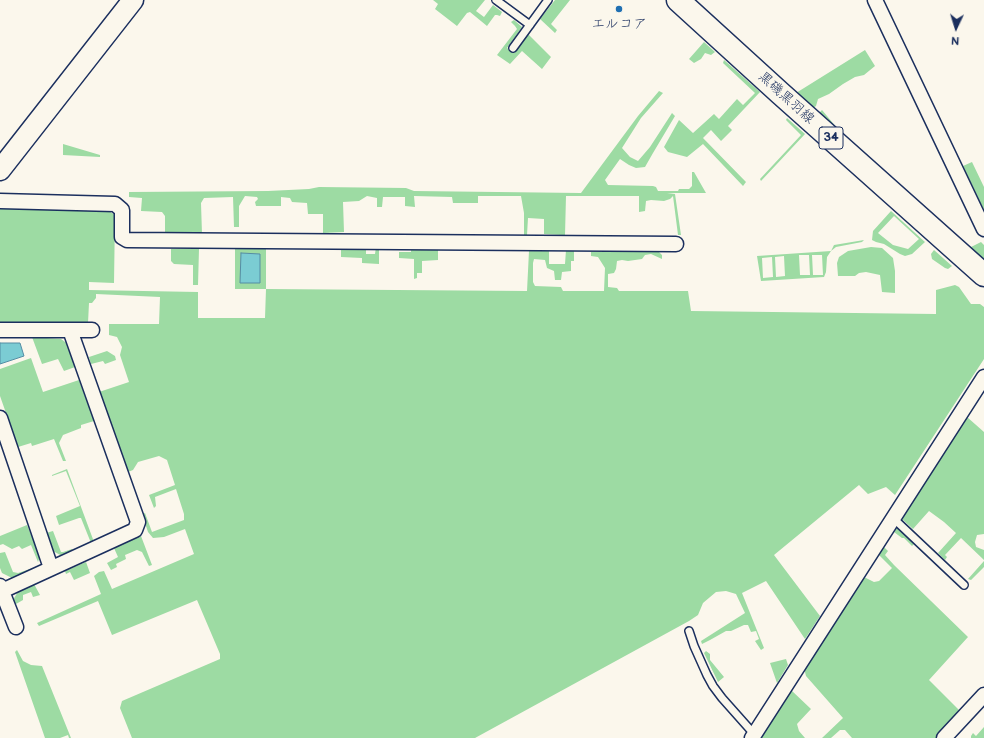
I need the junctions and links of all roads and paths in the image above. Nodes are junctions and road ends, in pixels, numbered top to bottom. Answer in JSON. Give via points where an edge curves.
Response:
{"nodes":[{"id":1,"x":133,"y":0,"type":"edge"},
{"id":2,"x":496,"y":0,"type":"edge"},
{"id":3,"x":548,"y":0,"type":"edge"},
{"id":4,"x":678,"y":0,"type":"edge"},
{"id":5,"x":875,"y":0,"type":"edge"},
{"id":6,"x":530,"y":25,"type":"junction"},
{"id":7,"x":512,"y":48,"type":"dead end"},
{"id":8,"x":0,"y":170,"type":"edge"},
{"id":9,"x":0,"y":201,"type":"edge"},
{"id":10,"x":984,"y":229,"type":"edge"},
{"id":11,"x":676,"y":244,"type":"dead end"},
{"id":12,"x":984,"y":275,"type":"edge"},
{"id":13,"x":0,"y":330,"type":"edge"},
{"id":14,"x":70,"y":330,"type":"junction"},
{"id":15,"x":92,"y":330,"type":"dead end"},
{"id":16,"x":984,"y":378,"type":"edge"},
{"id":17,"x":0,"y":418,"type":"edge"},
{"id":18,"x":893,"y":518,"type":"junction"},
{"id":19,"x":51,"y":568,"type":"junction"},
{"id":20,"x":964,"y":585,"type":"dead end"},
{"id":21,"x":1,"y":588,"type":"edge"},
{"id":22,"x":16,"y":627,"type":"dead end"},
{"id":23,"x":689,"y":631,"type":"dead end"},
{"id":24,"x":984,"y":695,"type":"edge"},
{"id":25,"x":753,"y":736,"type":"edge"},
{"id":26,"x":944,"y":738,"type":"edge"}],
"edges":[{"from":1,"to":8,"type":"street"},
{"from":2,"to":6,"type":"lane"},
{"from":3,"to":6,"type":"lane"},
{"from":4,"to":12,"type":"main road","name":"黒磯黒羽線","number":"34"},
{"from":5,"to":10,"type":"street"},
{"from":6,"to":7,"type":"lane"},
{"from":9,"to":11,"type":"street","via":[[115,204],[122,210],[122,237],[127,240]]},
{"from":13,"to":14,"type":"street"},
{"from":14,"to":15,"type":"street"},
{"from":14,"to":19,"type":"street","via":[[138,522],[135,530]]},
{"from":16,"to":18,"type":"street"},
{"from":17,"to":19,"type":"street"},
{"from":18,"to":20,"type":"lane"},
{"from":18,"to":25,"type":"street"},
{"from":19,"to":21,"type":"street"},
{"from":21,"to":22,"type":"street"},
{"from":23,"to":25,"type":"lane","via":[[713,686]]},
{"from":24,"to":26,"type":"street"}]}
